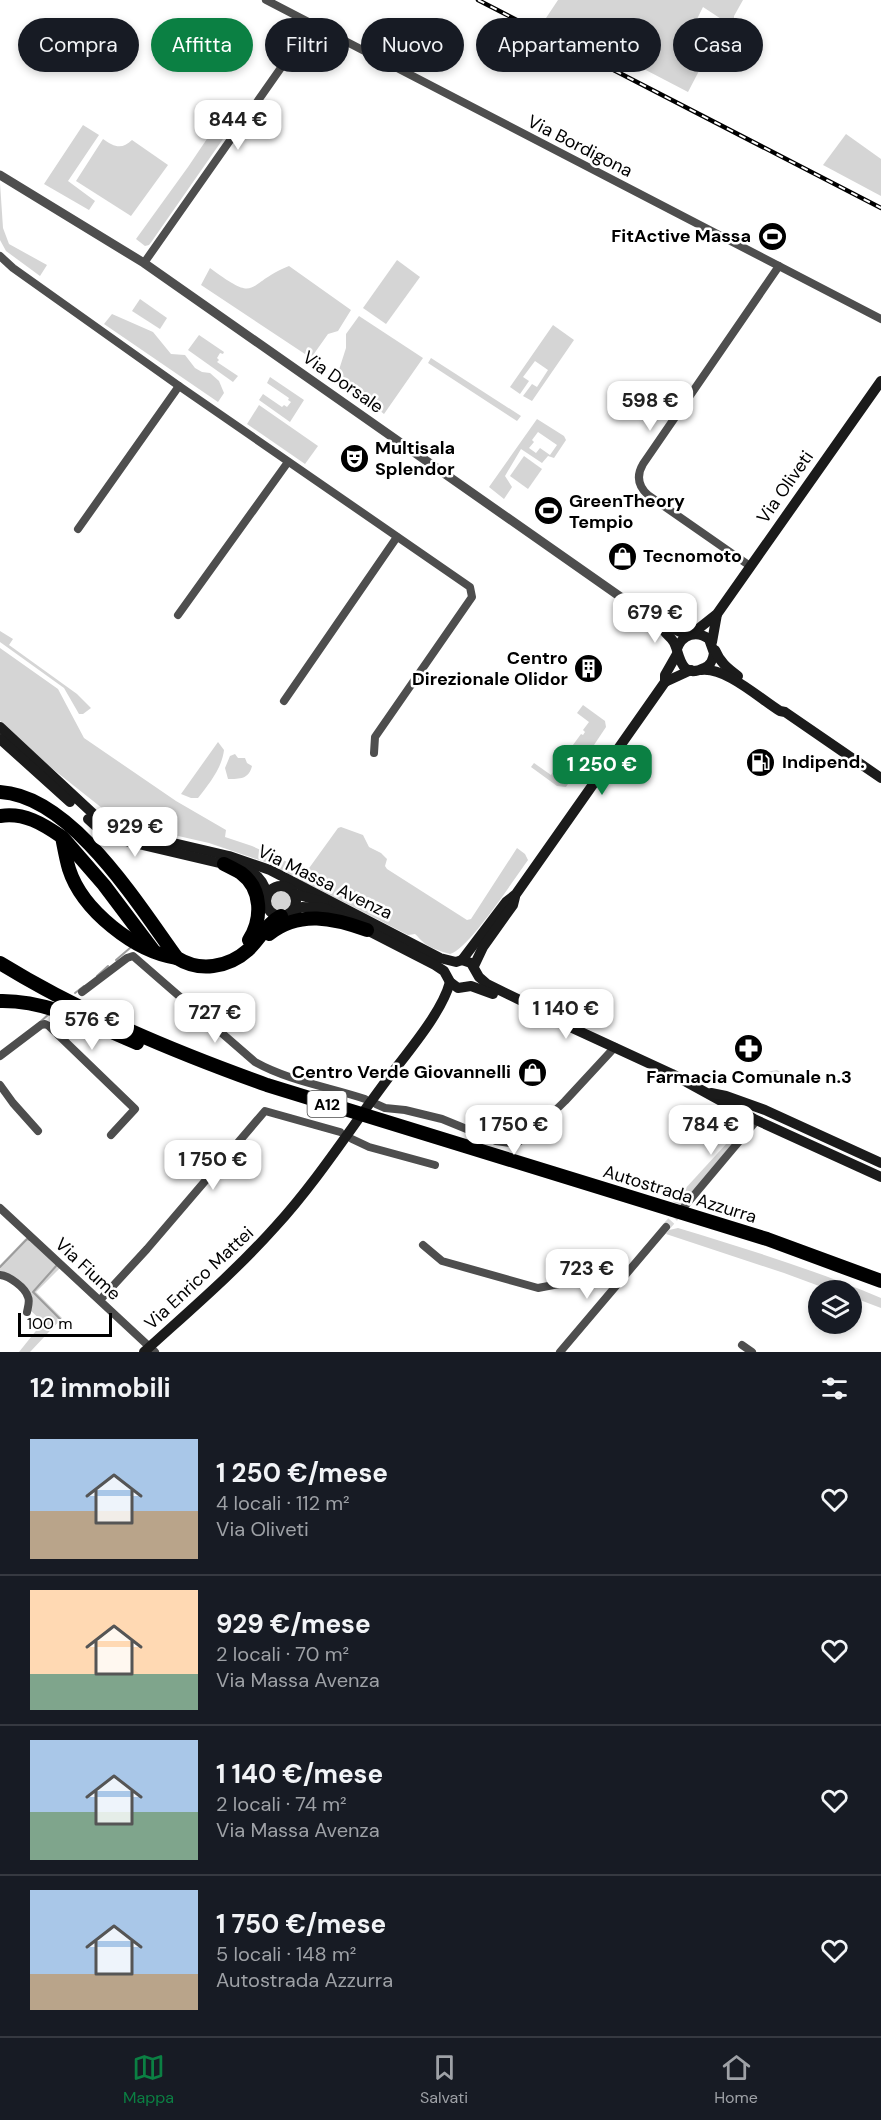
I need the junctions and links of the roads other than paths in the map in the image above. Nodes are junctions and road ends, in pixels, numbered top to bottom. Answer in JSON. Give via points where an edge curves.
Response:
{"nodes":[{"id":1,"x":266,"y":0,"type":"edge"},
{"id":2,"x":298,"y":18,"type":"edge"},
{"id":3,"x":349,"y":45,"type":"edge"},
{"id":4,"x":278,"y":72,"type":"edge"},
{"id":5,"x":0,"y":175,"type":"edge"},
{"id":6,"x":0,"y":256,"type":"edge"},
{"id":7,"x":144,"y":263,"type":"junction"},
{"id":8,"x":779,"y":266,"type":"junction"},
{"id":9,"x":881,"y":319,"type":"edge"},
{"id":10,"x":881,"y":381,"type":"edge"},
{"id":11,"x":179,"y":386,"type":"junction"},
{"id":12,"x":288,"y":462,"type":"junction"},
{"id":13,"x":78,"y":529,"type":"dead end"},
{"id":14,"x":397,"y":537,"type":"junction"},
{"id":15,"x":750,"y":566,"type":"junction"},
{"id":16,"x":717,"y":614,"type":"junction"},
{"id":17,"x":178,"y":615,"type":"dead end"},
{"id":18,"x":662,"y":626,"type":"junction"},
{"id":19,"x":690,"y":634,"type":"junction"},
{"id":20,"x":713,"y":645,"type":"junction"},
{"id":21,"x":677,"y":652,"type":"junction"},
{"id":22,"x":696,"y":670,"type":"junction"},
{"id":23,"x":664,"y":682,"type":"junction"},
{"id":24,"x":284,"y":701,"type":"dead end"},
{"id":25,"x":785,"y":712,"type":"junction"},
{"id":26,"x":0,"y":727,"type":"edge"},
{"id":27,"x":0,"y":739,"type":"edge"},
{"id":28,"x":374,"y":753,"type":"dead end"},
{"id":29,"x":881,"y":778,"type":"edge"},
{"id":30,"x":0,"y":792,"type":"edge"},
{"id":31,"x":0,"y":802,"type":"edge"},
{"id":32,"x":27,"y":805,"type":"junction"},
{"id":33,"x":45,"y":809,"type":"junction"},
{"id":34,"x":0,"y":816,"type":"edge"},
{"id":35,"x":62,"y":837,"type":"junction"},
{"id":36,"x":250,"y":862,"type":"junction"},
{"id":37,"x":224,"y":864,"type":"junction"},
{"id":38,"x":278,"y":886,"type":"junction"},
{"id":39,"x":295,"y":894,"type":"junction"},
{"id":40,"x":516,"y":894,"type":"junction"},
{"id":41,"x":267,"y":900,"type":"junction"},
{"id":42,"x":347,"y":910,"type":"junction"},
{"id":43,"x":287,"y":913,"type":"junction"},
{"id":44,"x":367,"y":930,"type":"junction"},
{"id":45,"x":155,"y":952,"type":"junction"},
{"id":46,"x":0,"y":956,"type":"edge"},
{"id":47,"x":238,"y":957,"type":"junction"},
{"id":48,"x":177,"y":958,"type":"junction"},
{"id":49,"x":459,"y":961,"type":"junction"},
{"id":50,"x":0,"y":963,"type":"edge"},
{"id":51,"x":476,"y":970,"type":"junction"},
{"id":52,"x":0,"y":973,"type":"edge"},
{"id":53,"x":449,"y":979,"type":"junction"},
{"id":54,"x":40,"y":985,"type":"junction"},
{"id":55,"x":467,"y":987,"type":"junction"},
{"id":56,"x":82,"y":992,"type":"dead end"},
{"id":57,"x":0,"y":1001,"type":"edge"},
{"id":58,"x":529,"y":1008,"type":"junction"},
{"id":59,"x":89,"y":1023,"type":"junction"},
{"id":60,"x":427,"y":1026,"type":"junction"},
{"id":61,"x":615,"y":1047,"type":"junction"},
{"id":62,"x":0,"y":1056,"type":"edge"},
{"id":63,"x":0,"y":1085,"type":"edge"},
{"id":64,"x":705,"y":1091,"type":"junction"},
{"id":65,"x":365,"y":1099,"type":"dead end"},
{"id":66,"x":376,"y":1104,"type":"dead end"},
{"id":67,"x":761,"y":1109,"type":"junction"},
{"id":68,"x":758,"y":1121,"type":"junction"},
{"id":69,"x":38,"y":1131,"type":"dead end"},
{"id":70,"x":111,"y":1135,"type":"dead end"},
{"id":71,"x":345,"y":1137,"type":"junction"},
{"id":72,"x":881,"y":1163,"type":"edge"},
{"id":73,"x":435,"y":1165,"type":"dead end"},
{"id":74,"x":879,"y":1177,"type":"edge"},
{"id":75,"x":0,"y":1208,"type":"edge"},
{"id":76,"x":684,"y":1215,"type":"junction"},
{"id":77,"x":666,"y":1218,"type":"junction"},
{"id":78,"x":423,"y":1245,"type":"dead end"},
{"id":79,"x":626,"y":1271,"type":"junction"},
{"id":80,"x":0,"y":1275,"type":"edge"},
{"id":81,"x":881,"y":1281,"type":"edge"},
{"id":82,"x":881,"y":1291,"type":"edge"},
{"id":83,"x":100,"y":1300,"type":"junction"},
{"id":84,"x":27,"y":1312,"type":"dead end"},
{"id":85,"x":742,"y":1346,"type":"dead end"},
{"id":86,"x":149,"y":1350,"type":"edge"},
{"id":87,"x":560,"y":1352,"type":"edge"},
{"id":88,"x":752,"y":1352,"type":"edge"}],
"edges":[{"from":1,"to":2,"type":"street","name":"Via Bordigona"},
{"from":3,"to":8,"type":"street","name":"Via Bordigona"},
{"from":4,"to":7,"type":"street"},
{"from":5,"to":7,"type":"street","name":"Via Dorsale"},
{"from":6,"to":11,"type":"street"},
{"from":7,"to":18,"type":"street","name":"Via Dorsale"},
{"from":8,"to":9,"type":"street","name":"Via Bordigona"},
{"from":8,"to":15,"type":"street","via":[[643,464],[638,477],[648,495]]},
{"from":10,"to":15,"type":"main road","name":"Via Oliveti"},
{"from":11,"to":12,"type":"street"},
{"from":11,"to":13,"type":"street"},
{"from":12,"to":14,"type":"street"},
{"from":12,"to":17,"type":"street"},
{"from":14,"to":24,"type":"street"},
{"from":14,"to":28,"type":"street","via":[[470,587],[472,597],[375,737]]},
{"from":15,"to":16,"type":"main road","name":"Via Oliveti"},
{"from":16,"to":19,"type":"main road","name":"Via Oliveti"},
{"from":16,"to":20,"type":"main road","name":"Via Oliveti"},
{"from":18,"to":19,"type":"main road","name":"Via Dorsale"},
{"from":18,"to":21,"type":"main road","name":"Via Dorsale"},
{"from":19,"to":20,"type":"main road","via":[[703,635]]},
{"from":19,"to":21,"type":"main road","via":[[679,643]]},
{"from":20,"to":22,"type":"main road","via":[[711,663]]},
{"from":20,"to":25,"type":"main road","via":[[727,668]]},
{"from":21,"to":22,"type":"main road","via":[[682,664]]},
{"from":21,"to":23,"type":"main road"},
{"from":22,"to":23,"type":"main road"},
{"from":22,"to":25,"type":"main road","via":[[717,670]]},
{"from":23,"to":40,"type":"main road"},
{"from":25,"to":29,"type":"main road"},
{"from":26,"to":36,"type":"main road","name":"Via Massa Avenza","via":[[110,826]]},
{"from":27,"to":37,"type":"main road","via":[[99,830],[117,839]]},
{"from":30,"to":33,"type":"highway","via":[[23,797]]},
{"from":31,"to":32,"type":"highway"},
{"from":32,"to":33,"type":"highway"},
{"from":32,"to":35,"type":"highway","via":[[45,815]]},
{"from":33,"to":48,"type":"highway","via":[[82,836],[117,874]]},
{"from":34,"to":35,"type":"highway","via":[[24,817],[44,824]]},
{"from":35,"to":45,"type":"highway"},
{"from":35,"to":45,"type":"highway","via":[[77,887],[102,918],[116,931]]},
{"from":36,"to":38,"type":"main road"},
{"from":36,"to":42,"type":"main road","name":"Via Massa Avenza"},
{"from":37,"to":41,"type":"main road","via":[[255,873],[263,882]]},
{"from":37,"to":47,"type":"highway","via":[[243,874],[258,903],[257,924]]},
{"from":38,"to":39,"type":"main road"},
{"from":38,"to":41,"type":"main road"},
{"from":39,"to":42,"type":"main road"},
{"from":39,"to":43,"type":"main road","via":[[296,905]]},
{"from":40,"to":49,"type":"main road"},
{"from":40,"to":51,"type":"main road","via":[[513,905],[483,947]]},
{"from":41,"to":43,"type":"main road","via":[[272,913]]},
{"from":41,"to":47,"type":"highway","via":[[262,926]]},
{"from":42,"to":49,"type":"main road","name":"Via Massa Avenza","via":[[440,958]]},
{"from":43,"to":44,"type":"main road","name":"Via Massa Avenza","via":[[302,907],[324,908]]},
{"from":43,"to":47,"type":"highway","via":[[268,925]]},
{"from":44,"to":47,"type":"highway","via":[[328,918],[296,921],[273,931],[250,952]]},
{"from":44,"to":53,"type":"main road","name":"Via Massa Avenza","via":[[435,965]]},
{"from":45,"to":48,"type":"highway"},
{"from":46,"to":54,"type":"highway"},
{"from":47,"to":48,"type":"highway","via":[[200,967]]},
{"from":49,"to":51,"type":"main road","name":"Via Massa Avenza","via":[[471,963]]},
{"from":49,"to":53,"type":"main road","via":[[450,968]]},
{"from":50,"to":54,"type":"highway","name":"Autostrada Azzurra","number":"A12"},
{"from":51,"to":55,"type":"main road","via":[[474,983]]},
{"from":51,"to":58,"type":"main road","name":"Via Massa Avenza","via":[[487,984]]},
{"from":52,"to":59,"type":"highway","number":"A12"},
{"from":53,"to":55,"type":"main road","name":"Via Massa Avenza","via":[[454,985]]},
{"from":53,"to":60,"type":"main road","name":"Via Enrico Mattei","via":[[444,1000]]},
{"from":54,"to":77,"type":"highway","name":"Autostrada Azzurra","number":"A12","via":[[91,1013],[195,1059]]},
{"from":55,"to":58,"type":"main road","name":"Via Massa Avenza"},
{"from":55,"to":60,"type":"main road","name":"Via Enrico Mattei"},
{"from":56,"to":65,"type":"street","via":[[133,956],[255,1062],[287,1076]]},
{"from":57,"to":59,"type":"highway","via":[[41,1006]]},
{"from":58,"to":61,"type":"main road","name":"Via Massa Avenza"},
{"from":59,"to":77,"type":"highway","name":"Autostrada Azzurra","number":"A12","via":[[263,1093]]},
{"from":60,"to":71,"type":"main road","name":"Via Enrico Mattei"},
{"from":61,"to":64,"type":"main road","name":"Via Massa Avenza"},
{"from":61,"to":66,"type":"street","via":[[565,1101],[518,1142],[496,1141],[442,1119]]},
{"from":62,"to":70,"type":"street","via":[[41,1025],[49,1026],[135,1109]]},
{"from":63,"to":69,"type":"street"},
{"from":64,"to":67,"type":"main road","name":"Via Massa Avenza"},
{"from":64,"to":68,"type":"main road","name":"Via Massa Avenza"},
{"from":67,"to":68,"type":"street","via":[[754,1112]]},
{"from":67,"to":72,"type":"main road","name":"Via Massa Avenza"},
{"from":68,"to":74,"type":"main road","name":"Via Massa Avenza"},
{"from":68,"to":76,"type":"street"},
{"from":71,"to":73,"type":"street"},
{"from":71,"to":83,"type":"street","via":[[265,1111]]},
{"from":71,"to":86,"type":"main road","name":"Via Enrico Mattei","via":[[257,1247]]},
{"from":75,"to":83,"type":"street","name":"Via Fiume"},
{"from":76,"to":77,"type":"highway","name":"Autostrada Azzurra","number":"A12"},
{"from":76,"to":81,"type":"highway","name":"Autostrada Azzurra","number":"A12","via":[[767,1239]]},
{"from":76,"to":82,"type":"highway","name":"Autostrada Azzurra","number":"A12"},
{"from":77,"to":79,"type":"street"},
{"from":78,"to":79,"type":"street","via":[[442,1261],[538,1288]]},
{"from":79,"to":87,"type":"street"},
{"from":80,"to":84,"type":"street","via":[[27,1293]]},
{"from":83,"to":86,"type":"street","name":"Via Fiume"},
{"from":85,"to":88,"type":"street"}]}
